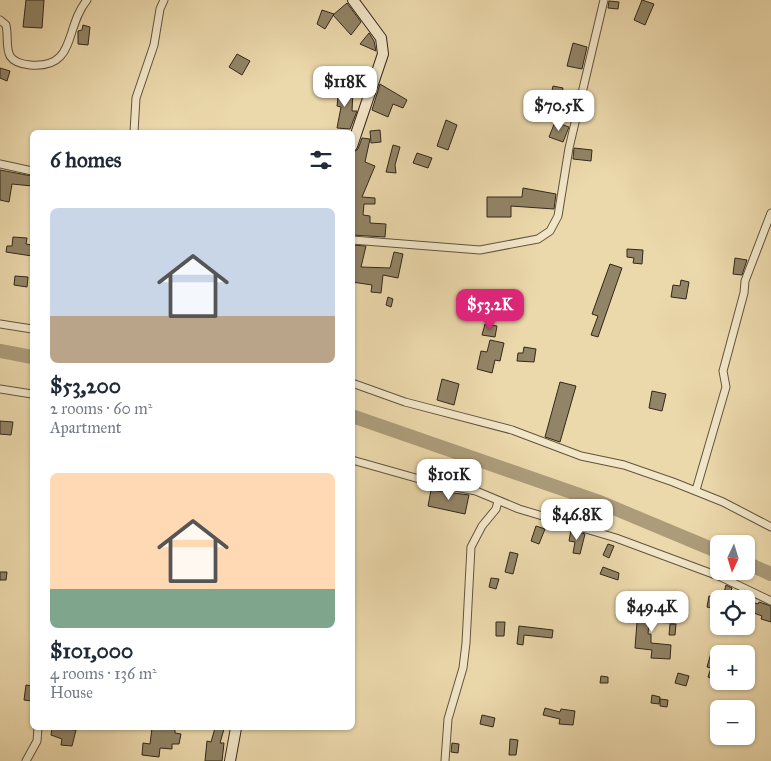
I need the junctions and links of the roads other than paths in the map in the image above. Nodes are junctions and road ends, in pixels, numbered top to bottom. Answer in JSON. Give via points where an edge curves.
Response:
{"nodes":[{"id":1,"x":87,"y":0,"type":"edge"},
{"id":2,"x":164,"y":0,"type":"edge"},
{"id":3,"x":353,"y":0,"type":"edge"},
{"id":4,"x":604,"y":0,"type":"edge"},
{"id":5,"x":0,"y":20,"type":"edge"},
{"id":6,"x":134,"y":130,"type":"edge"},
{"id":7,"x":355,"y":137,"type":"edge"},
{"id":8,"x":0,"y":164,"type":"edge"},
{"id":9,"x":30,"y":171,"type":"edge"},
{"id":10,"x":771,"y":213,"type":"edge"},
{"id":11,"x":355,"y":240,"type":"edge"},
{"id":12,"x":0,"y":324,"type":"edge"},
{"id":13,"x":30,"y":328,"type":"edge"},
{"id":14,"x":355,"y":384,"type":"edge"},
{"id":15,"x":0,"y":389,"type":"edge"},
{"id":16,"x":30,"y":394,"type":"edge"},
{"id":17,"x":355,"y":461,"type":"edge"},
{"id":18,"x":696,"y":490,"type":"junction"},
{"id":19,"x":498,"y":501,"type":"junction"},
{"id":20,"x":771,"y":527,"type":"edge"},
{"id":21,"x":771,"y":601,"type":"edge"},
{"id":22,"x":38,"y":730,"type":"edge"},
{"id":23,"x":236,"y":730,"type":"edge"},
{"id":24,"x":26,"y":761,"type":"edge"},
{"id":25,"x":230,"y":761,"type":"edge"},
{"id":26,"x":445,"y":761,"type":"edge"}],
"edges":[{"from":1,"to":5,"type":"street","via":[[78,10],[61,57],[46,66],[26,65],[12,59],[8,53],[6,25]]},
{"from":2,"to":6,"type":"street","via":[[154,45],[136,98]]},
{"from":3,"to":7,"type":"main road","via":[[382,38],[383,54]]},
{"from":4,"to":11,"type":"street","via":[[569,148],[558,216],[550,230],[538,239],[480,250]]},
{"from":8,"to":9,"type":"street"},
{"from":10,"to":18,"type":"street","via":[[746,281],[723,371],[726,387]]},
{"from":12,"to":13,"type":"street"},
{"from":14,"to":18,"type":"street","via":[[406,402],[512,430],[581,456],[624,465]]},
{"from":15,"to":16,"type":"street"},
{"from":17,"to":19,"type":"street","via":[[476,491]]},
{"from":18,"to":20,"type":"street"},
{"from":19,"to":21,"type":"street","via":[[616,538],[722,577]]},
{"from":19,"to":26,"type":"street","via":[[471,547],[463,668],[448,719]]},
{"from":22,"to":24,"type":"street","via":[[37,741]]},
{"from":23,"to":25,"type":"main road"}]}
